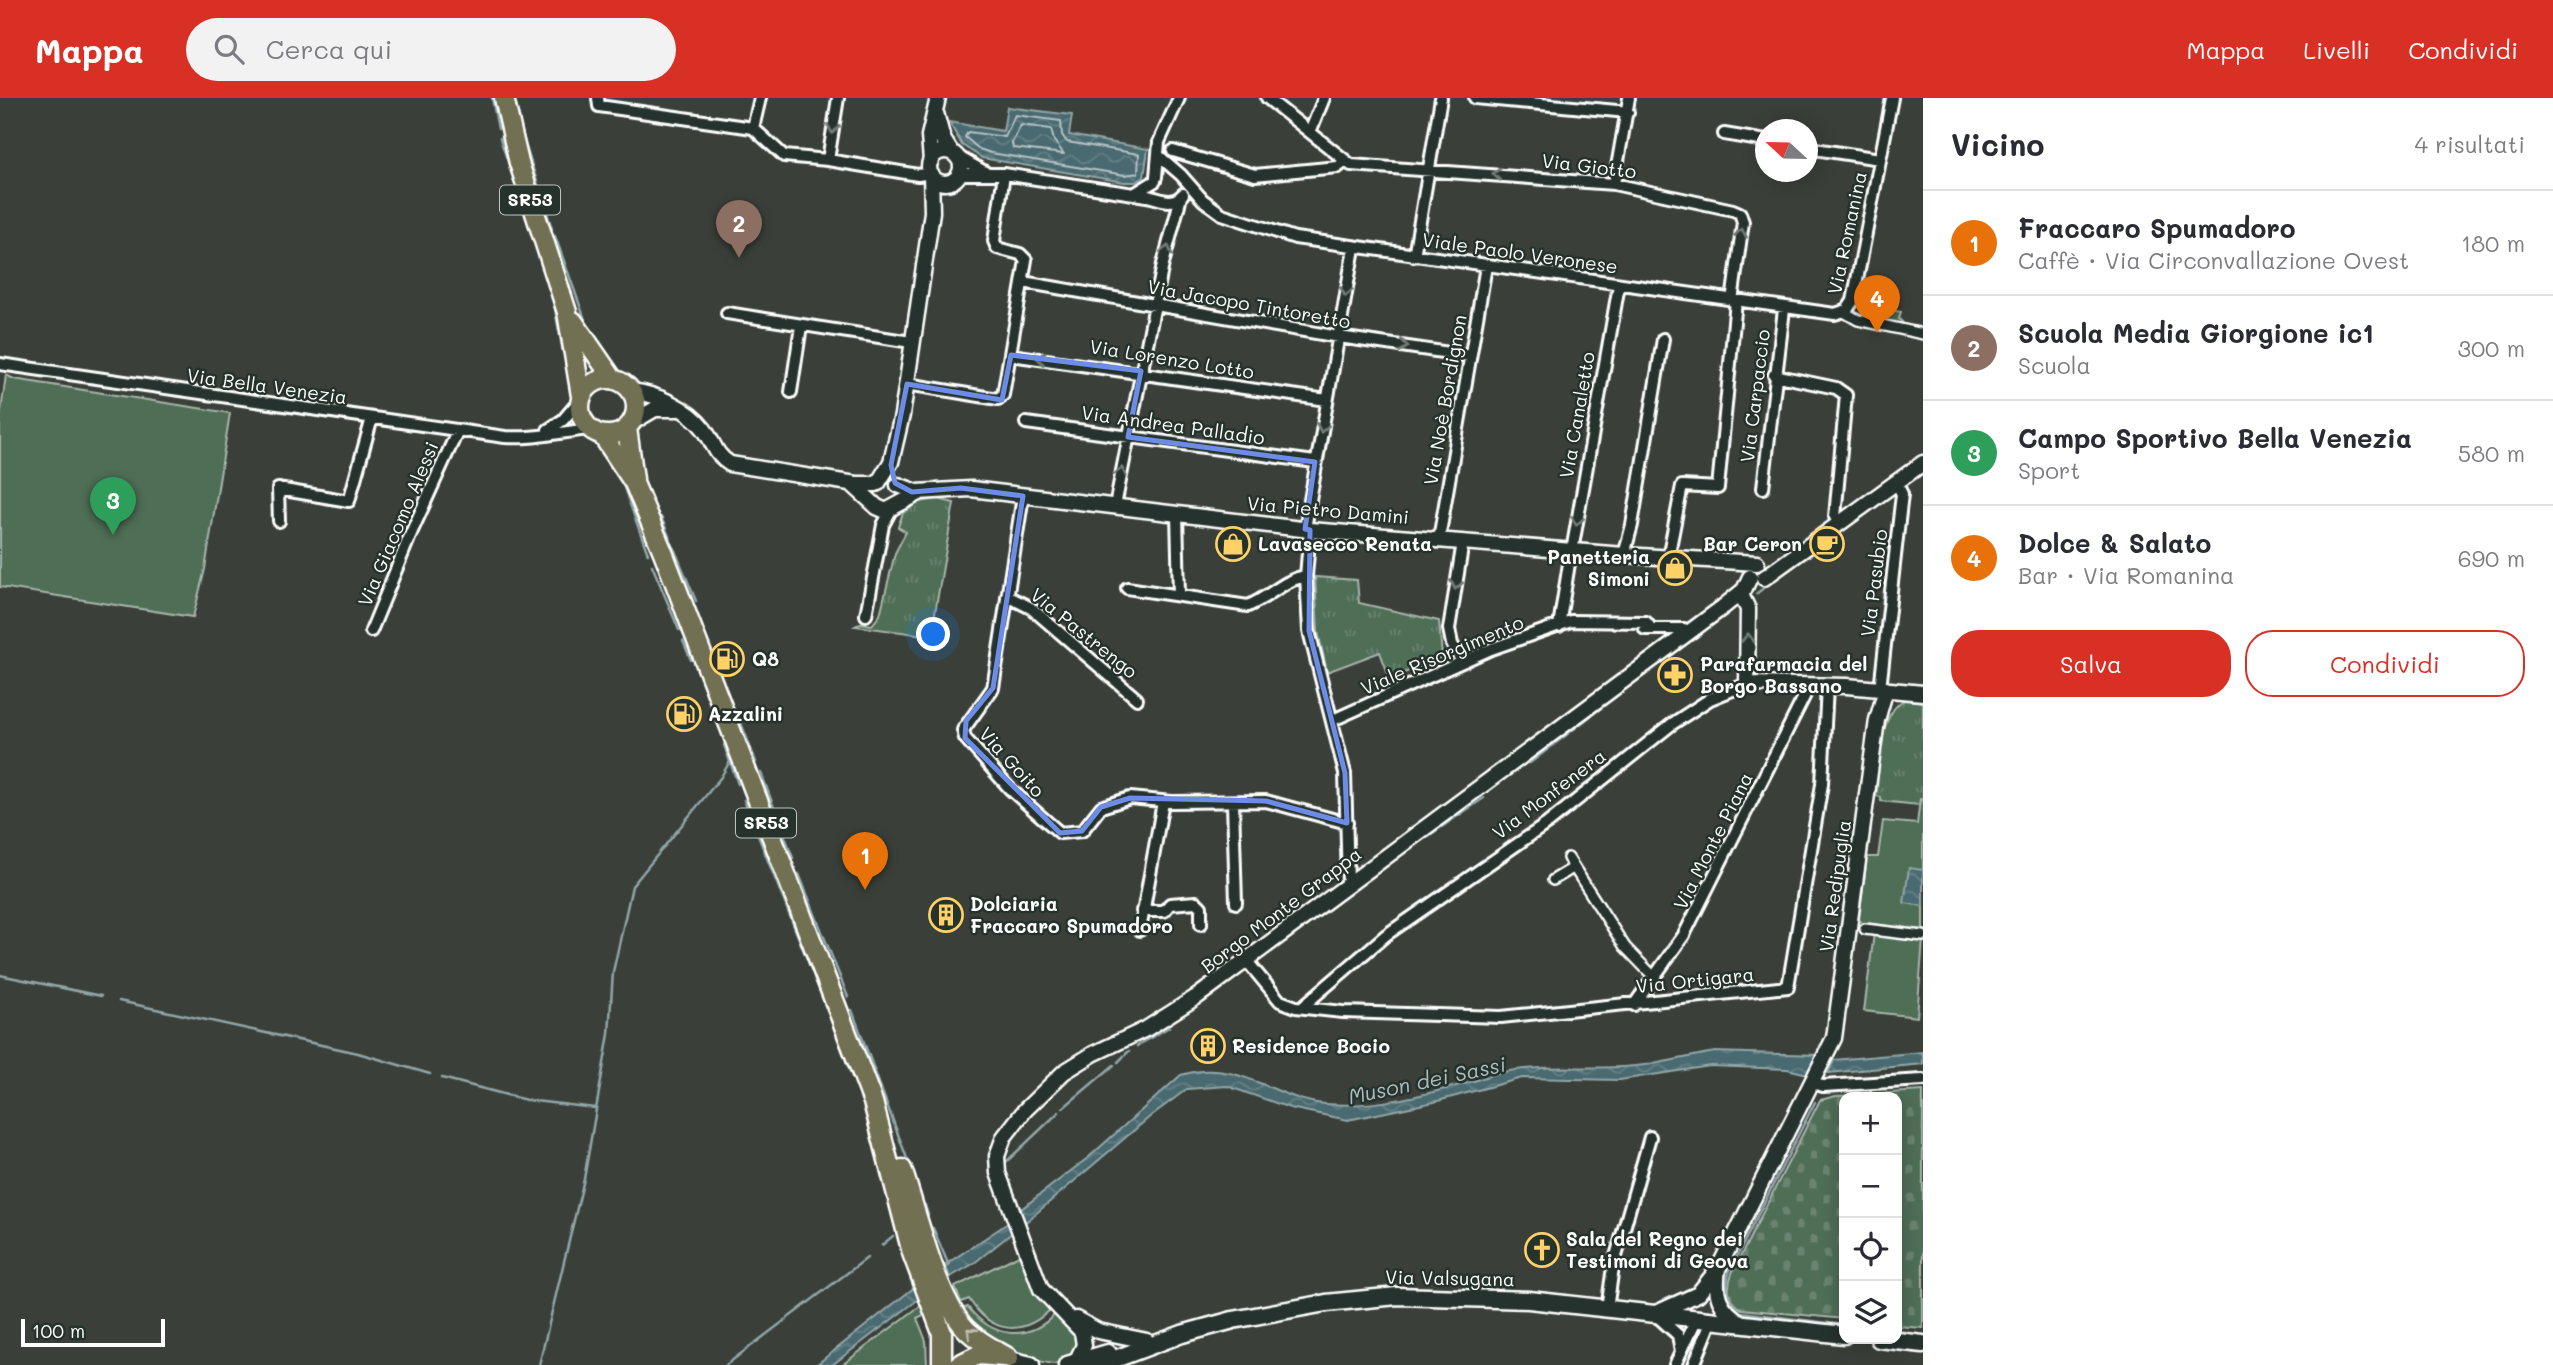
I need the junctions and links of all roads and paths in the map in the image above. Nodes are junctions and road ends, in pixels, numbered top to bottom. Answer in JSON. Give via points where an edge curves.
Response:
{"nodes":[{"id":1,"x":504,"y":98,"type":"edge"},
{"id":2,"x":598,"y":98,"type":"edge"},
{"id":3,"x":760,"y":98,"type":"edge"},
{"id":4,"x":838,"y":98,"type":"edge"},
{"id":5,"x":1179,"y":98,"type":"edge"},
{"id":6,"x":1268,"y":98,"type":"edge"},
{"id":7,"x":1324,"y":98,"type":"edge"},
{"id":8,"x":1441,"y":98,"type":"edge"},
{"id":9,"x":1475,"y":98,"type":"edge"},
{"id":10,"x":1629,"y":98,"type":"edge"},
{"id":11,"x":1892,"y":98,"type":"edge"},
{"id":12,"x":937,"y":103,"type":"edge"},
{"id":13,"x":1628,"y":111,"type":"junction"},
{"id":14,"x":753,"y":128,"type":"junction"},
{"id":15,"x":1310,"y":132,"type":"junction"},
{"id":16,"x":1724,"y":134,"type":"dead end"},
{"id":17,"x":1755,"y":139,"type":"edge"},
{"id":18,"x":1173,"y":150,"type":"dead end"},
{"id":19,"x":1818,"y":150,"type":"edge"},
{"id":20,"x":954,"y":154,"type":"junction"},
{"id":21,"x":1159,"y":156,"type":"junction"},
{"id":22,"x":1880,"y":159,"type":"junction"},
{"id":23,"x":828,"y":160,"type":"junction"},
{"id":24,"x":1344,"y":162,"type":"junction"},
{"id":25,"x":928,"y":169,"type":"junction"},
{"id":26,"x":1174,"y":170,"type":"junction"},
{"id":27,"x":1430,"y":171,"type":"junction"},
{"id":28,"x":985,"y":172,"type":"junction"},
{"id":29,"x":1004,"y":174,"type":"junction"},
{"id":30,"x":955,"y":178,"type":"junction"},
{"id":31,"x":1156,"y":179,"type":"junction"},
{"id":32,"x":1185,"y":181,"type":"junction"},
{"id":33,"x":1614,"y":184,"type":"junction"},
{"id":34,"x":1133,"y":194,"type":"junction"},
{"id":35,"x":1181,"y":197,"type":"junction"},
{"id":36,"x":1160,"y":198,"type":"junction"},
{"id":37,"x":1201,"y":199,"type":"junction"},
{"id":38,"x":932,"y":212,"type":"junction"},
{"id":39,"x":1354,"y":248,"type":"junction"},
{"id":40,"x":1414,"y":256,"type":"junction"},
{"id":41,"x":1486,"y":266,"type":"junction"},
{"id":42,"x":1023,"y":282,"type":"junction"},
{"id":43,"x":1619,"y":285,"type":"junction"},
{"id":44,"x":1734,"y":301,"type":"junction"},
{"id":45,"x":1154,"y":306,"type":"junction"},
{"id":46,"x":1784,"y":309,"type":"junction"},
{"id":47,"x":568,"y":312,"type":"junction"},
{"id":48,"x":727,"y":313,"type":"dead end"},
{"id":49,"x":1843,"y":313,"type":"junction"},
{"id":50,"x":800,"y":326,"type":"junction"},
{"id":51,"x":1923,"y":334,"type":"edge"},
{"id":52,"x":1339,"y":337,"type":"junction"},
{"id":53,"x":1663,"y":339,"type":"dead end"},
{"id":54,"x":911,"y":342,"type":"junction"},
{"id":55,"x":1011,"y":355,"type":"junction"},
{"id":56,"x":1470,"y":356,"type":"junction"},
{"id":57,"x":0,"y":364,"type":"edge"},
{"id":58,"x":1141,"y":371,"type":"junction"},
{"id":59,"x":1774,"y":375,"type":"junction"},
{"id":60,"x":613,"y":380,"type":"junction"},
{"id":61,"x":906,"y":384,"type":"junction"},
{"id":62,"x":631,"y":391,"type":"junction"},
{"id":63,"x":791,"y":392,"type":"dead end"},
{"id":64,"x":581,"y":398,"type":"junction"},
{"id":65,"x":1327,"y":400,"type":"junction"},
{"id":66,"x":677,"y":409,"type":"junction"},
{"id":67,"x":372,"y":418,"type":"junction"},
{"id":68,"x":1026,"y":424,"type":"dead end"},
{"id":69,"x":629,"y":426,"type":"junction"},
{"id":70,"x":458,"y":430,"type":"junction"},
{"id":71,"x":596,"y":432,"type":"junction"},
{"id":72,"x":1128,"y":437,"type":"junction"},
{"id":73,"x":529,"y":438,"type":"junction"},
{"id":74,"x":1315,"y":462,"type":"junction"},
{"id":75,"x":891,"y":463,"type":"junction"},
{"id":76,"x":1923,"y":463,"type":"edge"},
{"id":77,"x":1896,"y":482,"type":"junction"},
{"id":78,"x":634,"y":483,"type":"junction"},
{"id":79,"x":852,"y":484,"type":"junction"},
{"id":80,"x":877,"y":484,"type":"junction"},
{"id":81,"x":897,"y":484,"type":"junction"},
{"id":82,"x":1763,"y":488,"type":"dead end"},
{"id":83,"x":920,"y":492,"type":"junction"},
{"id":84,"x":1023,"y":496,"type":"junction"},
{"id":85,"x":1115,"y":506,"type":"junction"},
{"id":86,"x":885,"y":507,"type":"junction"},
{"id":87,"x":1177,"y":514,"type":"junction"},
{"id":88,"x":279,"y":521,"type":"dead end"},
{"id":89,"x":1839,"y":522,"type":"junction"},
{"id":90,"x":1307,"y":530,"type":"junction"},
{"id":91,"x":1439,"y":539,"type":"junction"},
{"id":92,"x":1463,"y":542,"type":"junction"},
{"id":93,"x":1572,"y":551,"type":"junction"},
{"id":94,"x":1623,"y":555,"type":"junction"},
{"id":95,"x":1668,"y":558,"type":"junction"},
{"id":96,"x":1757,"y":572,"type":"junction"},
{"id":97,"x":1306,"y":576,"type":"junction"},
{"id":98,"x":1127,"y":588,"type":"dead end"},
{"id":99,"x":1740,"y":593,"type":"junction"},
{"id":100,"x":1179,"y":595,"type":"junction"},
{"id":101,"x":1007,"y":596,"type":"junction"},
{"id":102,"x":866,"y":615,"type":"dead end"},
{"id":103,"x":1562,"y":625,"type":"junction"},
{"id":104,"x":371,"y":631,"type":"dead end"},
{"id":105,"x":1687,"y":633,"type":"junction"},
{"id":106,"x":1462,"y":662,"type":"junction"},
{"id":107,"x":1747,"y":684,"type":"junction"},
{"id":108,"x":1810,"y":685,"type":"junction"},
{"id":109,"x":1827,"y":686,"type":"junction"},
{"id":110,"x":1883,"y":689,"type":"junction"},
{"id":111,"x":1923,"y":693,"type":"edge"},
{"id":112,"x":1137,"y":699,"type":"dead end"},
{"id":113,"x":1333,"y":720,"type":"junction"},
{"id":114,"x":1163,"y":802,"type":"junction"},
{"id":115,"x":1233,"y":803,"type":"junction"},
{"id":116,"x":1347,"y":822,"type":"junction"},
{"id":117,"x":1568,"y":858,"type":"dead end"},
{"id":118,"x":1573,"y":868,"type":"junction"},
{"id":119,"x":1553,"y":880,"type":"dead end"},
{"id":120,"x":1348,"y":883,"type":"junction"},
{"id":121,"x":1236,"y":903,"type":"dead end"},
{"id":122,"x":1142,"y":911,"type":"junction"},
{"id":123,"x":1201,"y":924,"type":"dead end"},
{"id":124,"x":1865,"y":929,"type":"dead end"},
{"id":125,"x":1140,"y":930,"type":"dead end"},
{"id":126,"x":1923,"y":936,"type":"edge"},
{"id":127,"x":1247,"y":960,"type":"junction"},
{"id":128,"x":1655,"y":978,"type":"junction"},
{"id":129,"x":1634,"y":1005,"type":"junction"},
{"id":130,"x":1302,"y":1007,"type":"junction"},
{"id":131,"x":1923,"y":1080,"type":"edge"},
{"id":132,"x":1812,"y":1081,"type":"junction"},
{"id":133,"x":1650,"y":1137,"type":"dead end"},
{"id":134,"x":1718,"y":1269,"type":"junction"},
{"id":135,"x":1717,"y":1288,"type":"junction"},
{"id":136,"x":1698,"y":1294,"type":"junction"},
{"id":137,"x":938,"y":1298,"type":"junction"},
{"id":138,"x":1607,"y":1309,"type":"junction"},
{"id":139,"x":1065,"y":1314,"type":"junction"},
{"id":140,"x":1654,"y":1314,"type":"junction"},
{"id":141,"x":1704,"y":1319,"type":"junction"},
{"id":142,"x":1742,"y":1324,"type":"junction"},
{"id":143,"x":1098,"y":1331,"type":"junction"},
{"id":144,"x":1182,"y":1334,"type":"junction"},
{"id":145,"x":1839,"y":1334,"type":"edge"},
{"id":146,"x":1147,"y":1341,"type":"junction"},
{"id":147,"x":1902,"y":1342,"type":"edge"},
{"id":148,"x":1923,"y":1344,"type":"edge"},
{"id":149,"x":1681,"y":1352,"type":"junction"},
{"id":150,"x":1100,"y":1360,"type":"edge"},
{"id":151,"x":1018,"y":1362,"type":"edge"},
{"id":152,"x":1075,"y":1364,"type":"edge"},
{"id":153,"x":942,"y":1365,"type":"edge"},
{"id":154,"x":958,"y":1365,"type":"edge"},
{"id":155,"x":1675,"y":1365,"type":"edge"},
{"id":156,"x":1694,"y":1365,"type":"edge"}],
"edges":[{"from":1,"to":47,"type":"main road","number":"SR53","via":[[519,163]]},
{"from":2,"to":14,"type":"street","via":[[599,106]]},
{"from":3,"to":14,"type":"street"},
{"from":4,"to":23,"type":"street","one_way":true},
{"from":5,"to":21,"type":"street","via":[[1160,138]]},
{"from":6,"to":15,"type":"street"},
{"from":7,"to":15,"type":"street"},
{"from":8,"to":27,"type":"street"},
{"from":9,"to":13,"type":"street"},
{"from":10,"to":13,"type":"street"},
{"from":11,"to":22,"type":"street","name":"Via Romanina"},
{"from":12,"to":20,"type":"street","via":[[943,139]]},
{"from":12,"to":25,"type":"street"},
{"from":13,"to":33,"type":"street"},
{"from":14,"to":23,"type":"street","via":[[784,156]]},
{"from":15,"to":24,"type":"street"},
{"from":16,"to":17,"type":"street"},
{"from":18,"to":24,"type":"street","name":"Via Giotto","via":[[1255,175],[1338,167]]},
{"from":19,"to":22,"type":"street","name":"Via Romanina"},
{"from":20,"to":25,"type":"street","via":[[937,153]]},
{"from":20,"to":28,"type":"street"},
{"from":20,"to":30,"type":"street","via":[[961,163]]},
{"from":21,"to":26,"type":"street"},
{"from":21,"to":31,"type":"street"},
{"from":22,"to":49,"type":"street","name":"Via Romanina","via":[[1853,301]]},
{"from":23,"to":25,"type":"street"},
{"from":24,"to":27,"type":"street","name":"Via Giotto"},
{"from":25,"to":30,"type":"street","via":[[941,183]]},
{"from":25,"to":38,"type":"street"},
{"from":26,"to":31,"type":"street","via":[[1162,172]]},
{"from":26,"to":32,"type":"street"},
{"from":33,"to":27,"type":"street","name":"Via Giotto","one_way":true},
{"from":27,"to":40,"type":"street"},
{"from":28,"to":29,"type":"street"},
{"from":28,"to":30,"type":"street"},
{"from":29,"to":34,"type":"street"},
{"from":29,"to":42,"type":"street","via":[[994,242],[1003,251],[1024,256]]},
{"from":30,"to":38,"type":"street"},
{"from":31,"to":34,"type":"street"},
{"from":31,"to":36,"type":"street","via":[[1154,189]]},
{"from":32,"to":35,"type":"street"},
{"from":32,"to":37,"type":"street"},
{"from":44,"to":33,"type":"street","name":"Via Giotto","one_way":true,"via":[[1743,222],[1740,213]]},
{"from":34,"to":36,"type":"street"},
{"from":35,"to":36,"type":"street","via":[[1171,202]]},
{"from":35,"to":37,"type":"street"},
{"from":45,"to":35,"type":"street","one_way":true},
{"from":37,"to":39,"type":"street","name":"Viale Paolo Veronese","via":[[1240,222]]},
{"from":38,"to":54,"type":"street"},
{"from":39,"to":40,"type":"street","name":"Viale Paolo Veronese"},
{"from":39,"to":52,"type":"street","one_way":true},
{"from":40,"to":41,"type":"street","name":"Viale Paolo Veronese"},
{"from":41,"to":43,"type":"street","name":"Viale Paolo Veronese"},
{"from":41,"to":56,"type":"street","name":"Via Noè Bordignon"},
{"from":42,"to":45,"type":"street","name":"Via Jacopo Tintoretto"},
{"from":42,"to":55,"type":"street"},
{"from":43,"to":44,"type":"street","name":"Viale Paolo Veronese"},
{"from":43,"to":93,"type":"street","name":"Via Canaletto","one_way":true},
{"from":44,"to":46,"type":"street","name":"Viale Paolo Veronese"},
{"from":44,"to":95,"type":"street","via":[[1718,488],[1682,486]]},
{"from":45,"to":52,"type":"street","name":"Via Jacopo Tintoretto"},
{"from":45,"to":58,"type":"street"},
{"from":46,"to":49,"type":"street","name":"Viale Paolo Veronese"},
{"from":46,"to":59,"type":"street","name":"Via Carpaccio"},
{"from":47,"to":60,"type":"main road","number":"SR53"},
{"from":47,"to":64,"type":"main road","number":"SR53"},
{"from":48,"to":50,"type":"street"},
{"from":49,"to":51,"type":"street","name":"Via Romanina"},
{"from":50,"to":54,"type":"street"},
{"from":50,"to":63,"type":"street"},
{"from":52,"to":56,"type":"street","name":"Via Jacopo Tintoretto","one_way":true},
{"from":52,"to":65,"type":"street"},
{"from":53,"to":94,"type":"street"},
{"from":54,"to":61,"type":"street"},
{"from":58,"to":55,"type":"street","name":"Via Lorenzo Lotto","one_way":true},
{"from":55,"to":61,"type":"street","via":[[1003,395],[998,399]]},
{"from":56,"to":91,"type":"street","name":"Via Noè Bordignon"},
{"from":57,"to":67,"type":"street","name":"Via Bella Venezia"},
{"from":58,"to":65,"type":"street","name":"Via Lorenzo Lotto"},
{"from":58,"to":72,"type":"street"},
{"from":59,"to":82,"type":"street","name":"Via Carpaccio"},
{"from":59,"to":89,"type":"street","via":[[1836,388],[1846,395],[1835,517]]},
{"from":60,"to":62,"type":"main road","number":"SR53"},
{"from":60,"to":64,"type":"main road","via":[[594,382]]},
{"from":61,"to":75,"type":"street"},
{"from":62,"to":66,"type":"street","via":[[665,399]]},
{"from":62,"to":69,"type":"main road","number":"SR53","via":[[636,404]]},
{"from":64,"to":71,"type":"main road","number":"SR53","via":[[581,416]]},
{"from":64,"to":73,"type":"street","via":[[556,426]]},
{"from":65,"to":74,"type":"street","one_way":true},
{"from":66,"to":69,"type":"street","via":[[655,409]]},
{"from":66,"to":79,"type":"street","via":[[700,424],[717,455],[730,464]]},
{"from":67,"to":70,"type":"street","name":"Via Bella Venezia"},
{"from":67,"to":88,"type":"street","via":[[349,501],[278,489]]},
{"from":68,"to":72,"type":"street","name":"Via Andrea Palladio"},
{"from":69,"to":71,"type":"main road","via":[[611,436]]},
{"from":69,"to":78,"type":"main road","number":"SR53"},
{"from":70,"to":73,"type":"street","name":"Via Bella Venezia"},
{"from":70,"to":104,"type":"street","name":"Via Giacomo Alessi"},
{"from":71,"to":73,"type":"street","name":"Via Bella Venezia"},
{"from":71,"to":78,"type":"main road","number":"SR53"},
{"from":72,"to":74,"type":"street","name":"Via Andrea Palladio"},
{"from":85,"to":72,"type":"street","one_way":true},
{"from":74,"to":90,"type":"street"},
{"from":75,"to":80,"type":"street"},
{"from":75,"to":81,"type":"street"},
{"from":76,"to":77,"type":"street","name":"Borgo Monte Grappa"},
{"from":77,"to":89,"type":"street","name":"Borgo Monte Grappa"},
{"from":77,"to":110,"type":"street","name":"Via Pasubio","via":[[1902,494]]},
{"from":78,"to":137,"type":"main road","number":"SR53","via":[[873,1101]]},
{"from":79,"to":80,"type":"street"},
{"from":79,"to":86,"type":"street"},
{"from":80,"to":81,"type":"street","via":[[888,480]]},
{"from":80,"to":86,"type":"street","via":[[872,495]]},
{"from":81,"to":83,"type":"street"},
{"from":81,"to":86,"type":"street","via":[[902,495]]},
{"from":83,"to":84,"type":"street","name":"Via Pietro Damini","via":[[961,488]]},
{"from":83,"to":86,"type":"street"},
{"from":84,"to":85,"type":"street","name":"Via Pietro Damini"},
{"from":84,"to":101,"type":"street","name":"Via Goito"},
{"from":85,"to":87,"type":"street","name":"Via Pietro Damini"},
{"from":86,"to":102,"type":"street"},
{"from":87,"to":90,"type":"street","name":"Via Pietro Damini"},
{"from":87,"to":100,"type":"street"},
{"from":89,"to":96,"type":"street","name":"Borgo Monte Grappa","via":[[1790,558]]},
{"from":90,"to":91,"type":"street","name":"Via Pietro Damini"},
{"from":90,"to":97,"type":"street"},
{"from":91,"to":92,"type":"street","name":"Via Pietro Damini"},
{"from":92,"to":93,"type":"street","name":"Via Pietro Damini"},
{"from":92,"to":106,"type":"street","one_way":true,"via":[[1449,629]]},
{"from":93,"to":94,"type":"street","name":"Via Pietro Damini"},
{"from":93,"to":103,"type":"street","name":"Via Canaletto"},
{"from":94,"to":95,"type":"street","name":"Via Pietro Damini"},
{"from":95,"to":96,"type":"street","name":"Via Pietro Damini","via":[[1732,563]]},
{"from":96,"to":99,"type":"street","name":"Borgo Monte Grappa"},
{"from":97,"to":100,"type":"street","via":[[1248,606]]},
{"from":97,"to":113,"type":"street","via":[[1311,643]]},
{"from":98,"to":100,"type":"street"},
{"from":99,"to":105,"type":"street","name":"Borgo Monte Grappa"},
{"from":107,"to":99,"type":"street","one_way":true,"via":[[1748,609]]},
{"from":101,"to":112,"type":"street","name":"Via Pastrengo","via":[[1031,608]]},
{"from":101,"to":114,"type":"street","name":"Via Goito","via":[[993,688],[966,722],[965,738],[1010,789],[1060,833],[1082,831],[1107,804],[1138,799]]},
{"from":103,"to":105,"type":"street","name":"Viale Risorgimento","via":[[1684,629]]},
{"from":103,"to":106,"type":"street","name":"Viale Risorgimento"},
{"from":105,"to":120,"type":"street","name":"Borgo Monte Grappa"},
{"from":106,"to":113,"type":"street","name":"Viale Risorgimento"},
{"from":107,"to":108,"type":"street","name":"Via Monfenera"},
{"from":107,"to":130,"type":"street","name":"Via Monfenera","via":[[1710,699],[1672,724],[1548,822],[1386,935]]},
{"from":108,"to":109,"type":"street","name":"Via Monfenera"},
{"from":108,"to":128,"type":"street","name":"Via Monte Piana","via":[[1704,900]]},
{"from":109,"to":110,"type":"street","name":"Via Monfenera"},
{"from":109,"to":129,"type":"street","name":"Via Ortigara","via":[[1822,785],[1788,987]]},
{"from":110,"to":111,"type":"street","name":"Via Monfenera"},
{"from":110,"to":132,"type":"street","name":"Via Redipuglia","via":[[1836,1031]]},
{"from":113,"to":116,"type":"street","via":[[1348,793]]},
{"from":114,"to":115,"type":"street"},
{"from":114,"to":122,"type":"street"},
{"from":115,"to":116,"type":"street","via":[[1266,801]]},
{"from":115,"to":121,"type":"street"},
{"from":116,"to":120,"type":"street"},
{"from":117,"to":118,"type":"street"},
{"from":118,"to":119,"type":"street"},
{"from":118,"to":128,"type":"street","via":[[1625,947]]},
{"from":120,"to":127,"type":"street","name":"Borgo Monte Grappa"},
{"from":122,"to":123,"type":"street","via":[[1164,911],[1170,904],[1196,902],[1201,907]]},
{"from":122,"to":125,"type":"street"},
{"from":124,"to":126,"type":"street"},
{"from":127,"to":130,"type":"street","via":[[1275,998]]},
{"from":127,"to":139,"type":"street","name":"Borgo Monte Grappa","via":[[1160,1020],[1077,1063],[1025,1110],[1004,1137],[998,1173],[1018,1234],[1041,1289]]},
{"from":128,"to":129,"type":"street","name":"Via Monte Piana"},
{"from":129,"to":130,"type":"street","name":"Via Ortigara","via":[[1502,1017]]},
{"from":131,"to":132,"type":"street","via":[[1824,1086]]},
{"from":132,"to":134,"type":"street","name":"Via Redipuglia"},
{"from":133,"to":138,"type":"street","via":[[1613,1267]]},
{"from":134,"to":135,"type":"street","name":"Via Redipuglia"},
{"from":134,"to":136,"type":"street","name":"Via Redipuglia"},
{"from":135,"to":141,"type":"street","name":"Via Redipuglia"},
{"from":135,"to":142,"type":"street","via":[[1721,1307]]},
{"from":136,"to":140,"type":"street","name":"Via Redipuglia"},
{"from":136,"to":141,"type":"street"},
{"from":151,"to":137,"type":"main road","number":"SR53","one_way":true,"via":[[968,1331]]},
{"from":137,"to":153,"type":"main road","number":"SR53"},
{"from":138,"to":140,"type":"main road","name":"Via Valsugana"},
{"from":138,"to":144,"type":"main road","name":"Via Valsugana","via":[[1462,1296],[1384,1296],[1277,1311]]},
{"from":139,"to":143,"type":"street"},
{"from":139,"to":152,"type":"street","via":[[1083,1337]]},
{"from":140,"to":141,"type":"main road","name":"Via Valsugana"},
{"from":140,"to":149,"type":"street","via":[[1674,1328]]},
{"from":141,"to":142,"type":"main road","name":"Via Valsugana"},
{"from":141,"to":149,"type":"street"},
{"from":141,"to":156,"type":"street"},
{"from":142,"to":145,"type":"main road","name":"Via Valsugana"},
{"from":143,"to":146,"type":"street"},
{"from":143,"to":150,"type":"street"},
{"from":144,"to":146,"type":"main road","name":"Via Valsugana"},
{"from":144,"to":150,"type":"main road","name":"Via Valsugana"},
{"from":146,"to":150,"type":"main road","name":"Via Valsugana"},
{"from":147,"to":148,"type":"main road"},
{"from":149,"to":155,"type":"street"},
{"from":150,"to":152,"type":"main road","name":"Via Valsugana"},
{"from":151,"to":154,"type":"main road","number":"SR53","via":[[978,1355]]}]}
